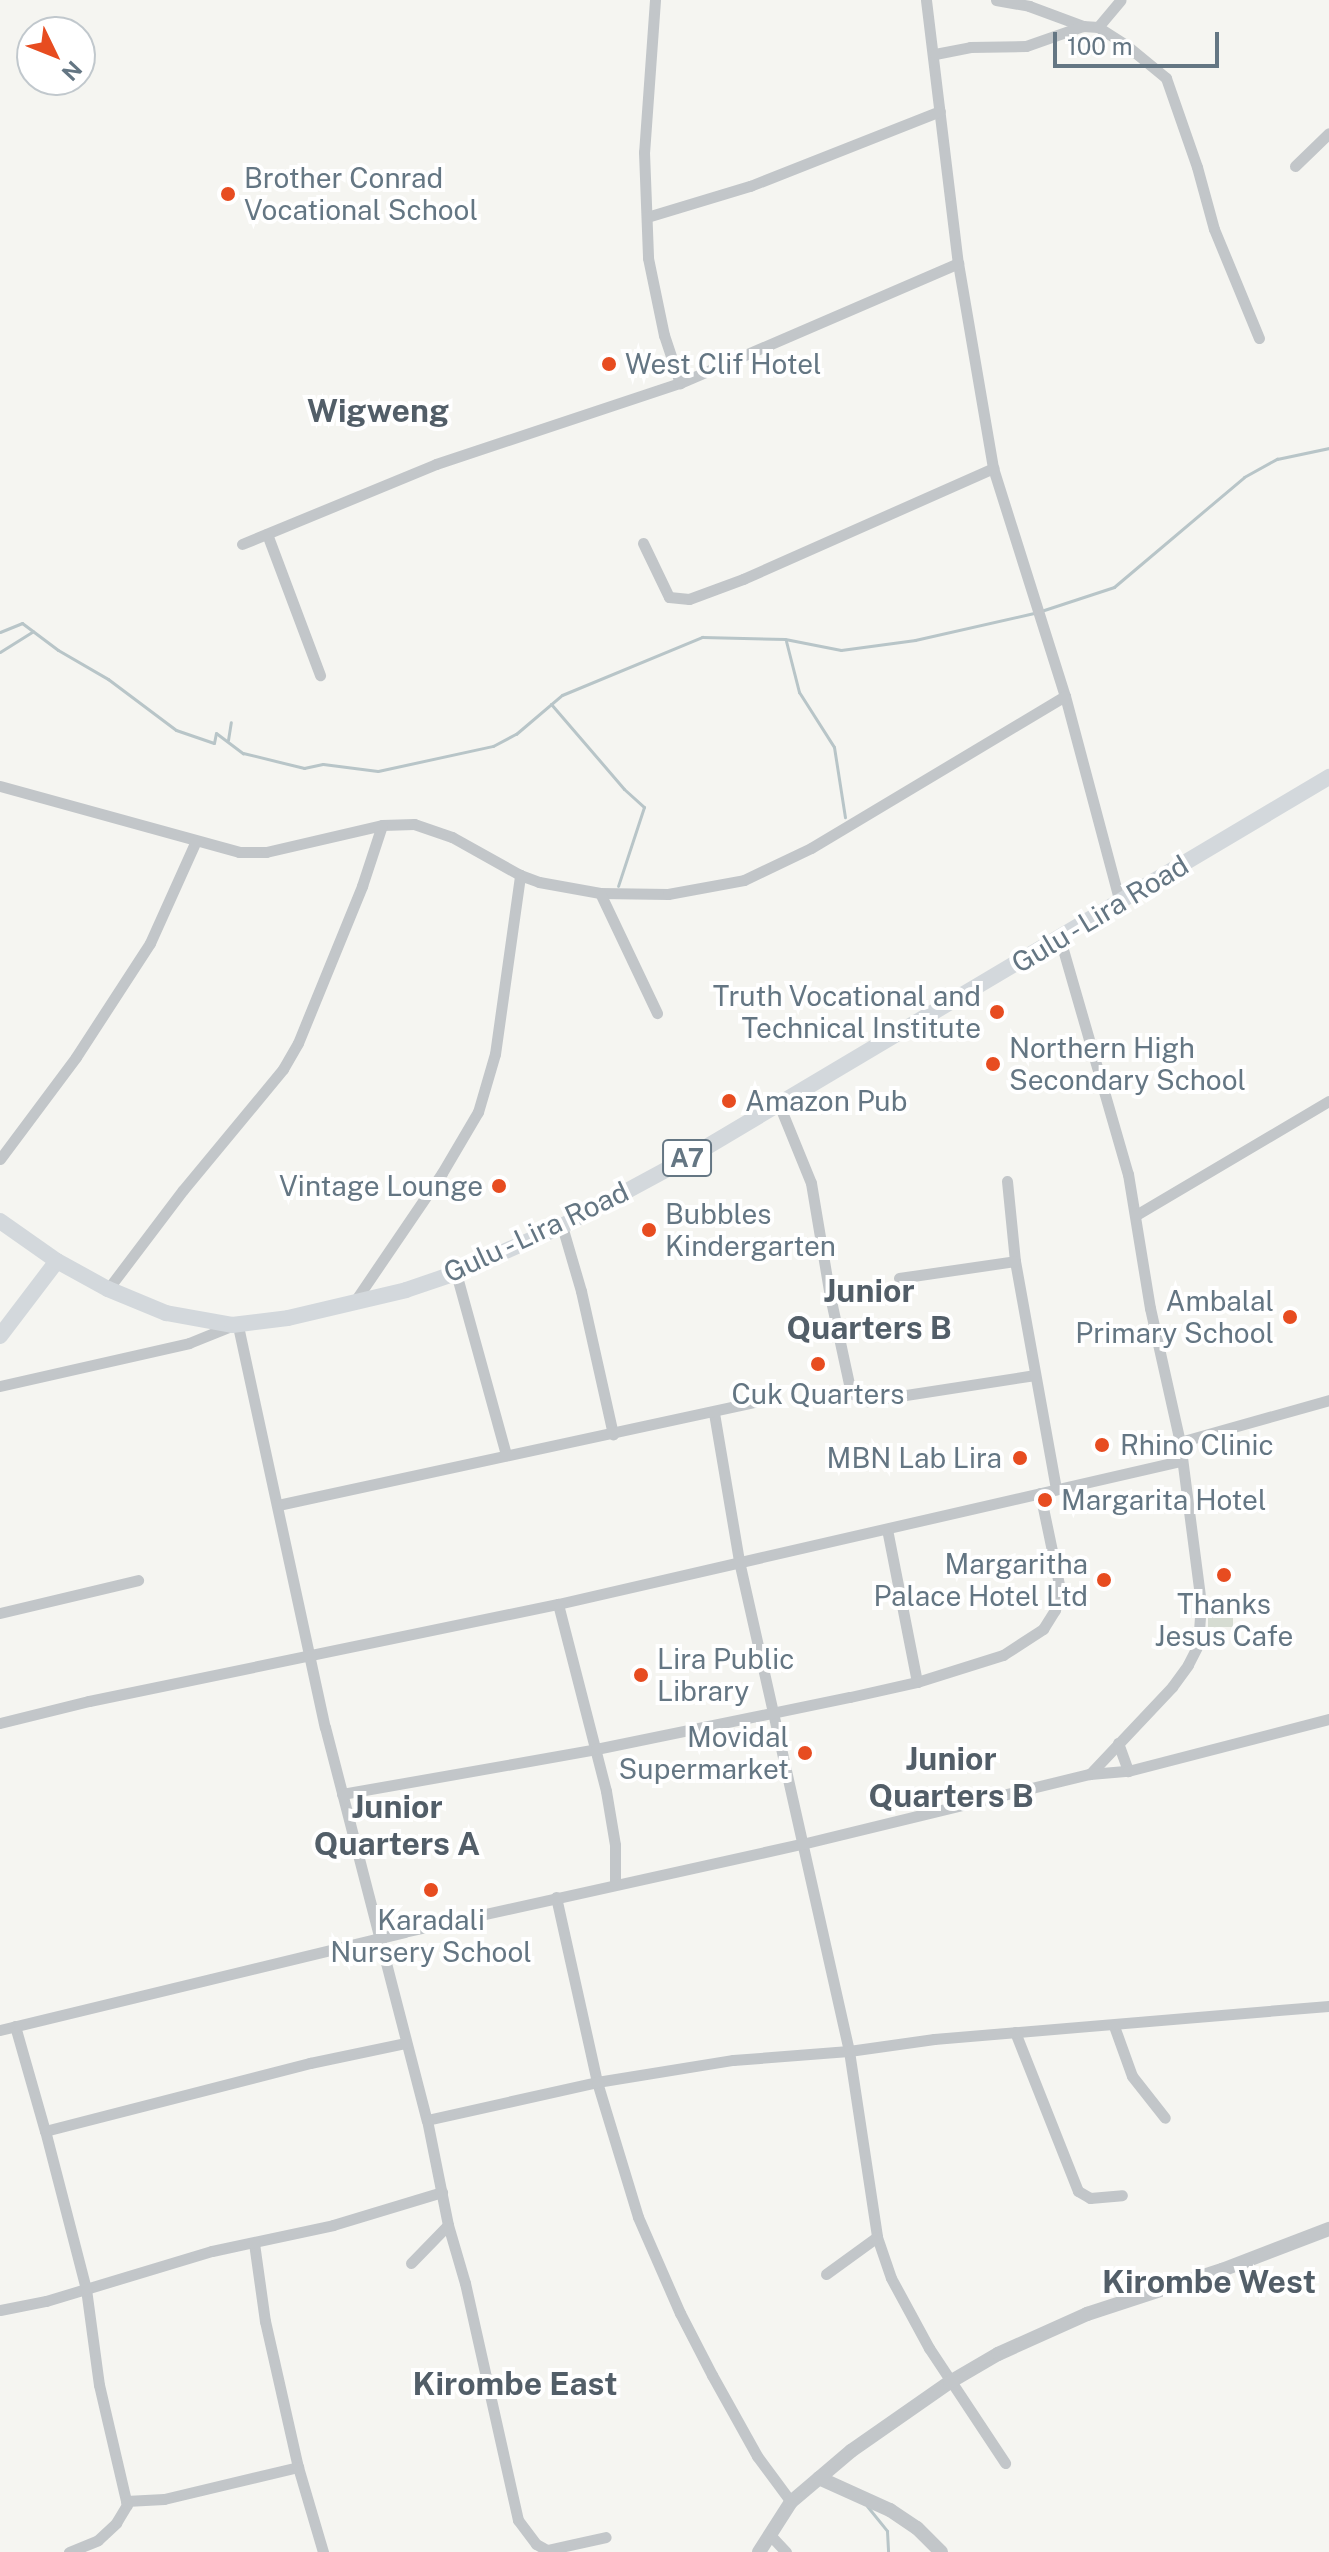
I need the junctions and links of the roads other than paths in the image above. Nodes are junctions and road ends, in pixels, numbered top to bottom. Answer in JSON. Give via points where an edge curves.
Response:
{"nodes":[{"id":1,"x":655,"y":0,"type":"edge"},
{"id":2,"x":926,"y":0,"type":"edge"},
{"id":3,"x":996,"y":0,"type":"edge"},
{"id":4,"x":1121,"y":0,"type":"edge"},
{"id":5,"x":1083,"y":26,"type":"junction"},
{"id":6,"x":1098,"y":27,"type":"junction"},
{"id":7,"x":935,"y":54,"type":"junction"},
{"id":8,"x":940,"y":111,"type":"junction"},
{"id":9,"x":1329,"y":133,"type":"edge"},
{"id":10,"x":1295,"y":166,"type":"dead end"},
{"id":11,"x":647,"y":217,"type":"junction"},
{"id":12,"x":958,"y":263,"type":"junction"},
{"id":13,"x":1259,"y":338,"type":"dead end"},
{"id":14,"x":680,"y":383,"type":"junction"},
{"id":15,"x":993,"y":468,"type":"junction"},
{"id":16,"x":267,"y":534,"type":"junction"},
{"id":17,"x":643,"y":543,"type":"dead end"},
{"id":18,"x":242,"y":544,"type":"dead end"},
{"id":19,"x":320,"y":675,"type":"dead end"},
{"id":20,"x":1065,"y":696,"type":"junction"},
{"id":21,"x":1329,"y":777,"type":"edge"},
{"id":22,"x":0,"y":786,"type":"edge"},
{"id":23,"x":382,"y":825,"type":"junction"},
{"id":24,"x":195,"y":843,"type":"junction"},
{"id":25,"x":520,"y":875,"type":"junction"},
{"id":26,"x":600,"y":893,"type":"junction"},
{"id":27,"x":1120,"y":902,"type":"junction"},
{"id":28,"x":1060,"y":939,"type":"junction"},
{"id":29,"x":657,"y":1013,"type":"dead end"},
{"id":30,"x":1329,"y":1101,"type":"edge"},
{"id":31,"x":778,"y":1102,"type":"junction"},
{"id":32,"x":0,"y":1159,"type":"edge"},
{"id":33,"x":1007,"y":1181,"type":"dead end"},
{"id":34,"x":1136,"y":1215,"type":"junction"},
{"id":35,"x":0,"y":1221,"type":"edge"},
{"id":36,"x":562,"y":1226,"type":"junction"},
{"id":37,"x":57,"y":1261,"type":"junction"},
{"id":38,"x":1015,"y":1261,"type":"junction"},
{"id":39,"x":456,"y":1273,"type":"junction"},
{"id":40,"x":899,"y":1278,"type":"dead end"},
{"id":41,"x":108,"y":1289,"type":"junction"},
{"id":42,"x":355,"y":1301,"type":"junction"},
{"id":43,"x":235,"y":1325,"type":"junction"},
{"id":44,"x":0,"y":1336,"type":"edge"},
{"id":45,"x":1035,"y":1375,"type":"junction"},
{"id":46,"x":0,"y":1386,"type":"edge"},
{"id":47,"x":1329,"y":1400,"type":"edge"},
{"id":48,"x":755,"y":1402,"type":"dead end"},
{"id":49,"x":714,"y":1413,"type":"junction"},
{"id":50,"x":613,"y":1434,"type":"junction"},
{"id":51,"x":1180,"y":1442,"type":"junction"},
{"id":52,"x":506,"y":1455,"type":"junction"},
{"id":53,"x":1180,"y":1461,"type":"junction"},
{"id":54,"x":1056,"y":1489,"type":"junction"},
{"id":55,"x":1040,"y":1493,"type":"junction"},
{"id":56,"x":278,"y":1505,"type":"junction"},
{"id":57,"x":887,"y":1529,"type":"junction"},
{"id":58,"x":739,"y":1561,"type":"junction"},
{"id":59,"x":138,"y":1580,"type":"dead end"},
{"id":60,"x":558,"y":1604,"type":"junction"},
{"id":61,"x":0,"y":1613,"type":"edge"},
{"id":62,"x":310,"y":1658,"type":"junction"},
{"id":63,"x":917,"y":1682,"type":"junction"},
{"id":64,"x":774,"y":1713,"type":"junction"},
{"id":65,"x":1329,"y":1719,"type":"edge"},
{"id":66,"x":0,"y":1723,"type":"edge"},
{"id":67,"x":1118,"y":1743,"type":"junction"},
{"id":68,"x":596,"y":1749,"type":"junction"},
{"id":69,"x":1128,"y":1771,"type":"junction"},
{"id":70,"x":1090,"y":1774,"type":"junction"},
{"id":71,"x":342,"y":1794,"type":"junction"},
{"id":72,"x":802,"y":1844,"type":"junction"},
{"id":73,"x":615,"y":1884,"type":"junction"},
{"id":74,"x":556,"y":1897,"type":"junction"},
{"id":75,"x":378,"y":1939,"type":"junction"},
{"id":76,"x":1329,"y":2006,"type":"edge"},
{"id":77,"x":15,"y":2026,"type":"junction"},
{"id":78,"x":1114,"y":2026,"type":"junction"},
{"id":79,"x":0,"y":2030,"type":"edge"},
{"id":80,"x":1015,"y":2032,"type":"junction"},
{"id":81,"x":406,"y":2043,"type":"junction"},
{"id":82,"x":849,"y":2051,"type":"junction"},
{"id":83,"x":597,"y":2082,"type":"junction"},
{"id":84,"x":1165,"y":2118,"type":"dead end"},
{"id":85,"x":427,"y":2120,"type":"junction"},
{"id":86,"x":45,"y":2131,"type":"junction"},
{"id":87,"x":442,"y":2192,"type":"junction"},
{"id":88,"x":1122,"y":2195,"type":"dead end"},
{"id":89,"x":448,"y":2225,"type":"junction"},
{"id":90,"x":1329,"y":2229,"type":"edge"},
{"id":91,"x":877,"y":2237,"type":"junction"},
{"id":92,"x":254,"y":2243,"type":"junction"},
{"id":93,"x":411,"y":2263,"type":"dead end"},
{"id":94,"x":826,"y":2274,"type":"dead end"},
{"id":95,"x":86,"y":2289,"type":"junction"},
{"id":96,"x":0,"y":2310,"type":"edge"},
{"id":97,"x":950,"y":2382,"type":"junction"},
{"id":98,"x":1005,"y":2463,"type":"dead end"},
{"id":99,"x":298,"y":2467,"type":"junction"},
{"id":100,"x":819,"y":2478,"type":"junction"},
{"id":101,"x":126,"y":2501,"type":"junction"},
{"id":102,"x":791,"y":2502,"type":"junction"},
{"id":103,"x":771,"y":2536,"type":"junction"},
{"id":104,"x":606,"y":2537,"type":"dead end"},
{"id":105,"x":69,"y":2552,"type":"edge"},
{"id":106,"x":323,"y":2552,"type":"edge"},
{"id":107,"x":554,"y":2552,"type":"edge"},
{"id":108,"x":759,"y":2552,"type":"edge"},
{"id":109,"x":786,"y":2552,"type":"edge"},
{"id":110,"x":941,"y":2552,"type":"edge"}],
"edges":[{"from":1,"to":11,"type":"street","via":[[644,152]]},
{"from":2,"to":7,"type":"street"},
{"from":3,"to":5,"type":"street"},
{"from":4,"to":6,"type":"street"},
{"from":5,"to":6,"type":"street"},
{"from":5,"to":7,"type":"street","via":[[1026,46]]},
{"from":6,"to":13,"type":"street","via":[[1166,78],[1214,229]]},
{"from":7,"to":8,"type":"street"},
{"from":8,"to":11,"type":"street","via":[[750,186]]},
{"from":8,"to":12,"type":"street"},
{"from":9,"to":10,"type":"street"},
{"from":11,"to":14,"type":"street","via":[[654,290]]},
{"from":12,"to":14,"type":"street"},
{"from":12,"to":15,"type":"street"},
{"from":14,"to":16,"type":"street","via":[[436,464]]},
{"from":15,"to":17,"type":"street","via":[[689,599],[669,597]]},
{"from":15,"to":20,"type":"street"},
{"from":16,"to":18,"type":"street"},
{"from":16,"to":19,"type":"street"},
{"from":20,"to":26,"type":"street","via":[[858,822],[744,880],[668,894]]},
{"from":20,"to":27,"type":"street"},
{"from":21,"to":27,"type":"main road","name":"Gulu - Lira Road","number":"A7"},
{"from":22,"to":24,"type":"street"},
{"from":23,"to":24,"type":"street","via":[[266,852]]},
{"from":23,"to":25,"type":"street","via":[[431,828]]},
{"from":23,"to":41,"type":"street","via":[[362,886],[283,1069]]},
{"from":24,"to":32,"type":"street","via":[[150,943],[76,1057]]},
{"from":25,"to":26,"type":"street"},
{"from":25,"to":42,"type":"street","via":[[495,1054],[478,1112]]},
{"from":26,"to":29,"type":"street"},
{"from":27,"to":28,"type":"main road","name":"Gulu - Lira Road","number":"A7"},
{"from":28,"to":31,"type":"main road","name":"Gulu - Lira Road","number":"A7"},
{"from":28,"to":34,"type":"street"},
{"from":30,"to":34,"type":"street"},
{"from":31,"to":36,"type":"main road","name":"Gulu - Lira Road","number":"A7"},
{"from":31,"to":45,"type":"street","via":[[811,1183],[851,1393],[867,1401]]},
{"from":33,"to":38,"type":"street"},
{"from":34,"to":51,"type":"street"},
{"from":35,"to":37,"type":"main road","name":"Gulu - Lira Road","number":"A7"},
{"from":36,"to":39,"type":"main road","name":"Gulu - Lira Road","number":"A7"},
{"from":36,"to":50,"type":"street"},
{"from":37,"to":41,"type":"main road","name":"Gulu - Lira Road","number":"A7"},
{"from":37,"to":44,"type":"main road"},
{"from":38,"to":40,"type":"street"},
{"from":38,"to":45,"type":"street"},
{"from":39,"to":42,"type":"main road","name":"Gulu - Lira Road","number":"A7"},
{"from":39,"to":52,"type":"street"},
{"from":41,"to":43,"type":"main road","name":"Gulu - Lira Road","number":"A7","via":[[166,1313]]},
{"from":42,"to":43,"type":"main road","name":"Gulu - Lira Road","number":"A7"},
{"from":43,"to":46,"type":"street","via":[[189,1343]]},
{"from":43,"to":56,"type":"street"},
{"from":45,"to":54,"type":"street"},
{"from":47,"to":51,"type":"street"},
{"from":48,"to":49,"type":"street"},
{"from":49,"to":50,"type":"street"},
{"from":49,"to":58,"type":"street"},
{"from":50,"to":52,"type":"street"},
{"from":51,"to":53,"type":"street"},
{"from":52,"to":56,"type":"street"},
{"from":53,"to":54,"type":"street"},
{"from":53,"to":67,"type":"street","via":[[1201,1595],[1198,1645],[1172,1687]]},
{"from":54,"to":55,"type":"street"},
{"from":55,"to":57,"type":"street"},
{"from":55,"to":63,"type":"street","via":[[1060,1589],[1043,1629],[1003,1655]]},
{"from":56,"to":62,"type":"street"},
{"from":57,"to":58,"type":"street"},
{"from":57,"to":63,"type":"street"},
{"from":58,"to":60,"type":"street"},
{"from":58,"to":64,"type":"street"},
{"from":59,"to":61,"type":"street"},
{"from":60,"to":62,"type":"street"},
{"from":60,"to":68,"type":"street"},
{"from":62,"to":66,"type":"street"},
{"from":62,"to":71,"type":"street"},
{"from":63,"to":64,"type":"street"},
{"from":64,"to":68,"type":"street"},
{"from":64,"to":72,"type":"street"},
{"from":65,"to":69,"type":"street"},
{"from":67,"to":69,"type":"street"},
{"from":67,"to":70,"type":"street"},
{"from":68,"to":71,"type":"street"},
{"from":68,"to":73,"type":"street","via":[[612,1821]]},
{"from":69,"to":70,"type":"street"},
{"from":70,"to":72,"type":"street"},
{"from":71,"to":75,"type":"street"},
{"from":72,"to":73,"type":"street"},
{"from":72,"to":82,"type":"street"},
{"from":73,"to":74,"type":"street"},
{"from":74,"to":75,"type":"street"},
{"from":74,"to":83,"type":"street"},
{"from":75,"to":77,"type":"street"},
{"from":75,"to":81,"type":"street"},
{"from":76,"to":78,"type":"street"},
{"from":77,"to":79,"type":"street"},
{"from":77,"to":86,"type":"street"},
{"from":78,"to":80,"type":"street"},
{"from":78,"to":84,"type":"street","via":[[1132,2076]]},
{"from":80,"to":82,"type":"street"},
{"from":80,"to":88,"type":"street","via":[[1078,2191],[1090,2198]]},
{"from":81,"to":85,"type":"street"},
{"from":81,"to":86,"type":"street"},
{"from":82,"to":83,"type":"street","via":[[733,2060]]},
{"from":82,"to":91,"type":"street"},
{"from":83,"to":85,"type":"street"},
{"from":83,"to":102,"type":"street","via":[[638,2217],[675,2302],[757,2456]]},
{"from":85,"to":87,"type":"street"},
{"from":86,"to":95,"type":"street"},
{"from":87,"to":89,"type":"street"},
{"from":87,"to":92,"type":"street"},
{"from":89,"to":93,"type":"street"},
{"from":89,"to":107,"type":"street","via":[[518,2520],[536,2544]]},
{"from":90,"to":97,"type":"street","via":[[1078,2318]]},
{"from":91,"to":94,"type":"street"},
{"from":91,"to":97,"type":"street","via":[[906,2307]]},
{"from":92,"to":95,"type":"street"},
{"from":92,"to":99,"type":"street"},
{"from":95,"to":96,"type":"street"},
{"from":95,"to":101,"type":"street","via":[[99,2385]]},
{"from":97,"to":98,"type":"street"},
{"from":97,"to":100,"type":"street"},
{"from":99,"to":101,"type":"street","via":[[158,2501]]},
{"from":99,"to":106,"type":"street"},
{"from":100,"to":102,"type":"street"},
{"from":100,"to":110,"type":"street","via":[[890,2510]]},
{"from":101,"to":105,"type":"street","via":[[126,2511],[98,2540]]},
{"from":102,"to":103,"type":"street"},
{"from":103,"to":108,"type":"street"},
{"from":103,"to":109,"type":"street"},
{"from":104,"to":107,"type":"street"}]}
